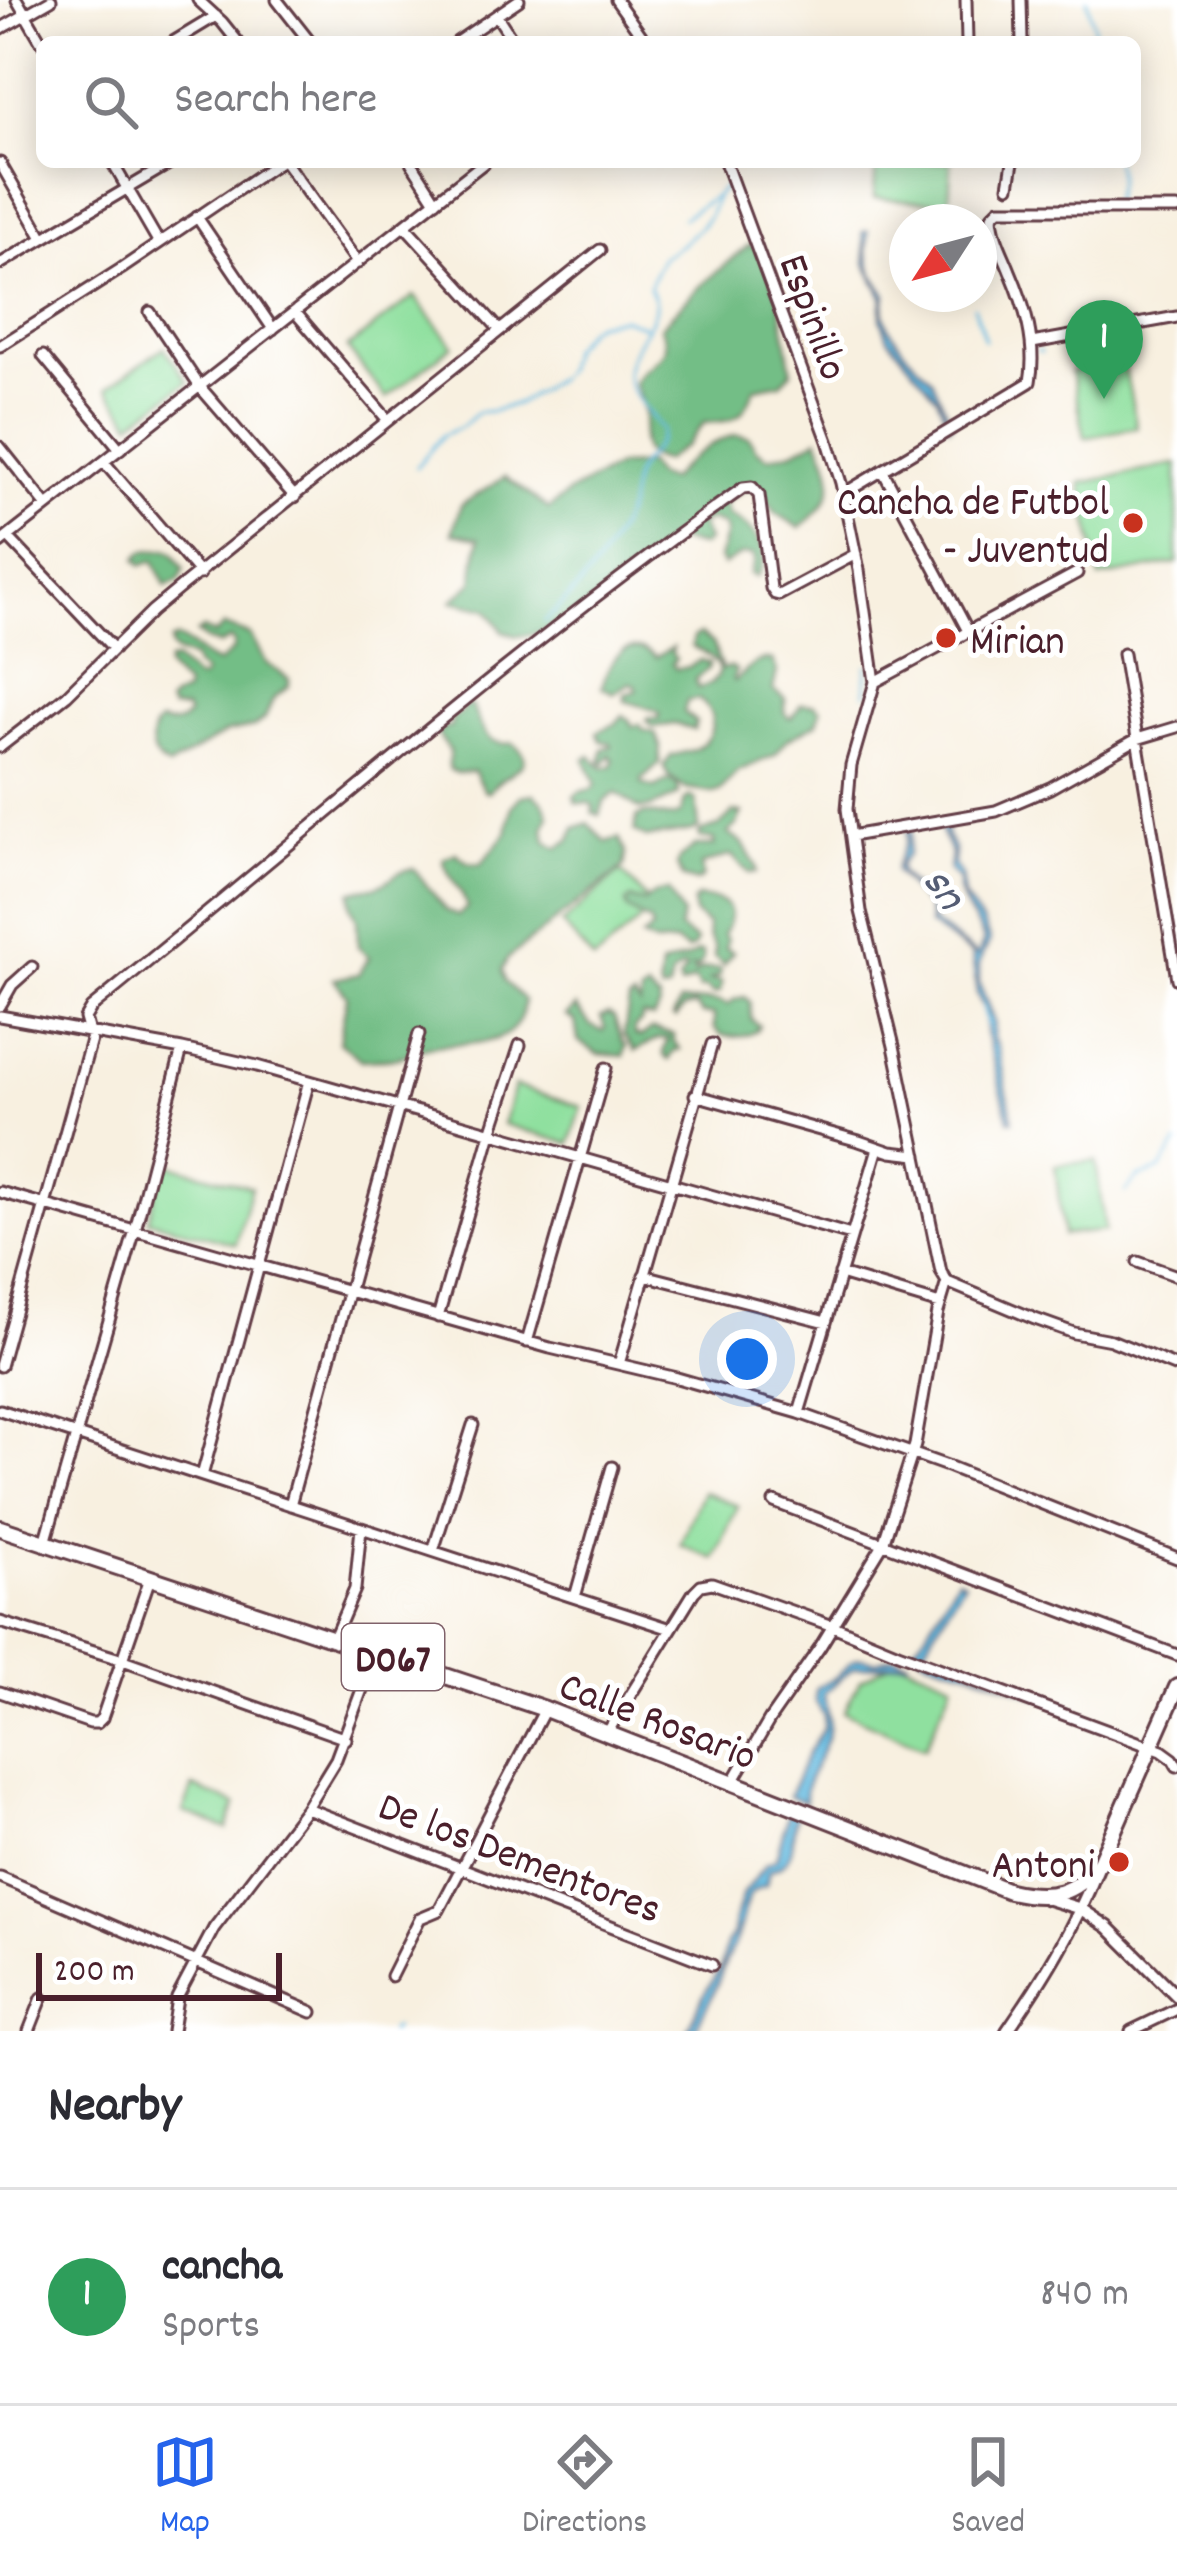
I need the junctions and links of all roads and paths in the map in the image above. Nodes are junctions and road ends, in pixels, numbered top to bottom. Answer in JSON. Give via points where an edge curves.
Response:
{"nodes":[{"id":1,"x":17,"y":0,"type":"edge"},
{"id":2,"x":50,"y":0,"type":"edge"},
{"id":3,"x":198,"y":0,"type":"edge"},
{"id":4,"x":277,"y":0,"type":"edge"},
{"id":5,"x":519,"y":0,"type":"edge"},
{"id":6,"x":616,"y":0,"type":"edge"},
{"id":7,"x":966,"y":0,"type":"edge"},
{"id":8,"x":1021,"y":0,"type":"edge"},
{"id":9,"x":25,"y":15,"type":"junction"},
{"id":10,"x":216,"y":16,"type":"junction"},
{"id":11,"x":496,"y":16,"type":"junction"},
{"id":12,"x":0,"y":29,"type":"edge"},
{"id":13,"x":38,"y":36,"type":"edge"},
{"id":14,"x":183,"y":36,"type":"edge"},
{"id":15,"x":233,"y":36,"type":"edge"},
{"id":16,"x":305,"y":36,"type":"edge"},
{"id":17,"x":466,"y":36,"type":"edge"},
{"id":18,"x":510,"y":36,"type":"edge"},
{"id":19,"x":642,"y":36,"type":"edge"},
{"id":20,"x":967,"y":36,"type":"edge"},
{"id":21,"x":1022,"y":36,"type":"edge"},
{"id":22,"x":0,"y":163,"type":"edge"},
{"id":23,"x":115,"y":168,"type":"edge"},
{"id":24,"x":162,"y":168,"type":"edge"},
{"id":25,"x":273,"y":168,"type":"edge"},
{"id":26,"x":287,"y":168,"type":"edge"},
{"id":27,"x":415,"y":168,"type":"edge"},
{"id":28,"x":477,"y":168,"type":"edge"},
{"id":29,"x":727,"y":168,"type":"edge"},
{"id":30,"x":1012,"y":168,"type":"edge"},
{"id":31,"x":1009,"y":186,"type":"dead end"},
{"id":32,"x":127,"y":189,"type":"junction"},
{"id":33,"x":436,"y":201,"type":"junction"},
{"id":34,"x":1177,"y":209,"type":"edge"},
{"id":35,"x":197,"y":217,"type":"junction"},
{"id":36,"x":405,"y":226,"type":"junction"},
{"id":37,"x":43,"y":238,"type":"junction"},
{"id":38,"x":159,"y":243,"type":"junction"},
{"id":39,"x":600,"y":250,"type":"dead end"},
{"id":40,"x":358,"y":262,"type":"junction"},
{"id":41,"x":0,"y":264,"type":"edge"},
{"id":42,"x":150,"y":312,"type":"dead end"},
{"id":43,"x":295,"y":312,"type":"junction"},
{"id":44,"x":1177,"y":317,"type":"edge"},
{"id":45,"x":273,"y":329,"type":"junction"},
{"id":46,"x":499,"y":329,"type":"junction"},
{"id":47,"x":1032,"y":343,"type":"junction"},
{"id":48,"x":0,"y":346,"type":"edge"},
{"id":49,"x":43,"y":356,"type":"dead end"},
{"id":50,"x":200,"y":387,"type":"junction"},
{"id":51,"x":387,"y":419,"type":"junction"},
{"id":52,"x":0,"y":447,"type":"edge"},
{"id":53,"x":120,"y":449,"type":"junction"},
{"id":54,"x":104,"y":462,"type":"junction"},
{"id":55,"x":883,"y":471,"type":"junction"},
{"id":56,"x":843,"y":494,"type":"junction"},
{"id":57,"x":295,"y":497,"type":"junction"},
{"id":58,"x":47,"y":506,"type":"junction"},
{"id":59,"x":4,"y":540,"type":"edge"},
{"id":60,"x":856,"y":554,"type":"junction"},
{"id":61,"x":1077,"y":573,"type":"dead end"},
{"id":62,"x":200,"y":574,"type":"junction"},
{"id":63,"x":968,"y":631,"type":"junction"},
{"id":64,"x":114,"y":649,"type":"junction"},
{"id":65,"x":1124,"y":654,"type":"dead end"},
{"id":66,"x":875,"y":682,"type":"junction"},
{"id":67,"x":1177,"y":727,"type":"edge"},
{"id":68,"x":1137,"y":736,"type":"junction"},
{"id":69,"x":0,"y":747,"type":"edge"},
{"id":70,"x":851,"y":836,"type":"junction"},
{"id":71,"x":32,"y":967,"type":"dead end"},
{"id":72,"x":1177,"y":980,"type":"edge"},
{"id":73,"x":0,"y":1006,"type":"edge"},
{"id":74,"x":0,"y":1016,"type":"edge"},
{"id":75,"x":89,"y":1032,"type":"junction"},
{"id":76,"x":419,"y":1034,"type":"dead end"},
{"id":77,"x":712,"y":1044,"type":"dead end"},
{"id":78,"x":520,"y":1046,"type":"dead end"},
{"id":79,"x":182,"y":1049,"type":"junction"},
{"id":80,"x":607,"y":1069,"type":"dead end"},
{"id":81,"x":309,"y":1081,"type":"junction"},
{"id":82,"x":695,"y":1095,"type":"junction"},
{"id":83,"x":400,"y":1107,"type":"junction"},
{"id":84,"x":491,"y":1132,"type":"junction"},
{"id":85,"x":878,"y":1148,"type":"junction"},
{"id":86,"x":917,"y":1155,"type":"junction"},
{"id":87,"x":581,"y":1158,"type":"junction"},
{"id":88,"x":670,"y":1183,"type":"junction"},
{"id":89,"x":0,"y":1192,"type":"edge"},
{"id":90,"x":45,"y":1204,"type":"junction"},
{"id":91,"x":134,"y":1230,"type":"junction"},
{"id":92,"x":851,"y":1235,"type":"junction"},
{"id":93,"x":1138,"y":1262,"type":"dead end"},
{"id":94,"x":259,"y":1265,"type":"junction"},
{"id":95,"x":840,"y":1274,"type":"junction"},
{"id":96,"x":644,"y":1275,"type":"junction"},
{"id":97,"x":1177,"y":1276,"type":"edge"},
{"id":98,"x":947,"y":1282,"type":"junction"},
{"id":99,"x":349,"y":1291,"type":"junction"},
{"id":100,"x":940,"y":1304,"type":"junction"},
{"id":101,"x":438,"y":1316,"type":"junction"},
{"id":102,"x":826,"y":1322,"type":"junction"},
{"id":103,"x":527,"y":1342,"type":"junction"},
{"id":104,"x":619,"y":1364,"type":"junction"},
{"id":105,"x":0,"y":1366,"type":"edge"},
{"id":106,"x":1177,"y":1367,"type":"edge"},
{"id":107,"x":0,"y":1410,"type":"edge"},
{"id":108,"x":800,"y":1413,"type":"junction"},
{"id":109,"x":473,"y":1425,"type":"dead end"},
{"id":110,"x":77,"y":1435,"type":"junction"},
{"id":111,"x":913,"y":1453,"type":"junction"},
{"id":112,"x":612,"y":1467,"type":"dead end"},
{"id":113,"x":202,"y":1476,"type":"junction"},
{"id":114,"x":774,"y":1502,"type":"dead end"},
{"id":115,"x":290,"y":1505,"type":"junction"},
{"id":116,"x":0,"y":1528,"type":"edge"},
{"id":117,"x":361,"y":1528,"type":"junction"},
{"id":118,"x":45,"y":1543,"type":"junction"},
{"id":119,"x":883,"y":1544,"type":"junction"},
{"id":120,"x":434,"y":1551,"type":"junction"},
{"id":121,"x":1177,"y":1558,"type":"edge"},
{"id":122,"x":150,"y":1578,"type":"junction"},
{"id":123,"x":574,"y":1598,"type":"junction"},
{"id":124,"x":0,"y":1622,"type":"edge"},
{"id":125,"x":833,"y":1626,"type":"junction"},
{"id":126,"x":671,"y":1629,"type":"junction"},
{"id":127,"x":334,"y":1638,"type":"junction"},
{"id":128,"x":376,"y":1652,"type":"junction"},
{"id":129,"x":1177,"y":1655,"type":"edge"},
{"id":130,"x":123,"y":1660,"type":"junction"},
{"id":131,"x":1177,"y":1687,"type":"edge"},
{"id":132,"x":0,"y":1692,"type":"edge"},
{"id":133,"x":544,"y":1709,"type":"junction"},
{"id":134,"x":607,"y":1733,"type":"junction"},
{"id":135,"x":346,"y":1739,"type":"junction"},
{"id":136,"x":1154,"y":1741,"type":"junction"},
{"id":137,"x":1177,"y":1765,"type":"edge"},
{"id":138,"x":733,"y":1782,"type":"junction"},
{"id":139,"x":306,"y":1808,"type":"junction"},
{"id":140,"x":1100,"y":1862,"type":"junction"},
{"id":141,"x":459,"y":1868,"type":"junction"},
{"id":142,"x":0,"y":1877,"type":"edge"},
{"id":143,"x":1045,"y":1898,"type":"junction"},
{"id":144,"x":1081,"y":1909,"type":"junction"},
{"id":145,"x":197,"y":1962,"type":"junction"},
{"id":146,"x":712,"y":1965,"type":"dead end"},
{"id":147,"x":391,"y":1976,"type":"dead end"},
{"id":148,"x":1177,"y":1996,"type":"edge"},
{"id":149,"x":42,"y":1998,"type":"dead end"},
{"id":150,"x":1177,"y":2009,"type":"edge"},
{"id":151,"x":312,"y":2012,"type":"dead end"},
{"id":152,"x":28,"y":2031,"type":"edge"},
{"id":153,"x":172,"y":2031,"type":"edge"},
{"id":154,"x":1007,"y":2031,"type":"edge"},
{"id":155,"x":1131,"y":2031,"type":"edge"}],
"edges":[{"from":1,"to":9,"type":"street"},
{"from":2,"to":9,"type":"street"},
{"from":3,"to":10,"type":"street"},
{"from":4,"to":16,"type":"street"},
{"from":5,"to":11,"type":"street"},
{"from":6,"to":19,"type":"street"},
{"from":7,"to":20,"type":"street"},
{"from":8,"to":21,"type":"street"},
{"from":9,"to":12,"type":"street"},
{"from":9,"to":13,"type":"street"},
{"from":10,"to":14,"type":"street"},
{"from":10,"to":15,"type":"street"},
{"from":11,"to":17,"type":"street"},
{"from":11,"to":18,"type":"street"},
{"from":22,"to":37,"type":"street"},
{"from":23,"to":32,"type":"street"},
{"from":24,"to":32,"type":"street"},
{"from":25,"to":35,"type":"street"},
{"from":26,"to":40,"type":"street"},
{"from":27,"to":33,"type":"street"},
{"from":28,"to":33,"type":"street"},
{"from":29,"to":56,"type":"street","name":"Espinillo"},
{"from":30,"to":31,"type":"street"},
{"from":32,"to":37,"type":"street"},
{"from":32,"to":38,"type":"street"},
{"from":33,"to":36,"type":"street"},
{"from":34,"to":47,"type":"street","via":[[999,209],[993,229]]},
{"from":35,"to":38,"type":"street"},
{"from":35,"to":45,"type":"street"},
{"from":36,"to":40,"type":"street"},
{"from":36,"to":46,"type":"street"},
{"from":37,"to":41,"type":"street"},
{"from":38,"to":48,"type":"street"},
{"from":39,"to":46,"type":"street"},
{"from":40,"to":43,"type":"street"},
{"from":42,"to":50,"type":"street"},
{"from":43,"to":45,"type":"street"},
{"from":43,"to":51,"type":"street"},
{"from":44,"to":47,"type":"street"},
{"from":45,"to":50,"type":"street"},
{"from":46,"to":51,"type":"street"},
{"from":47,"to":55,"type":"street","via":[[1027,385]]},
{"from":49,"to":53,"type":"street"},
{"from":50,"to":53,"type":"street"},
{"from":50,"to":57,"type":"street"},
{"from":51,"to":57,"type":"street"},
{"from":52,"to":58,"type":"street"},
{"from":53,"to":54,"type":"street"},
{"from":54,"to":58,"type":"street"},
{"from":54,"to":62,"type":"street"},
{"from":55,"to":56,"type":"street"},
{"from":55,"to":63,"type":"street"},
{"from":56,"to":60,"type":"street","name":"Espinillo"},
{"from":57,"to":62,"type":"street"},
{"from":58,"to":59,"type":"street"},
{"from":59,"to":64,"type":"street"},
{"from":60,"to":66,"type":"street","name":"Espinillo"},
{"from":60,"to":75,"type":"street","via":[[775,594],[759,495],[743,488],[515,660],[102,999],[86,1013]]},
{"from":61,"to":63,"type":"street"},
{"from":62,"to":64,"type":"street"},
{"from":63,"to":66,"type":"street"},
{"from":64,"to":69,"type":"street"},
{"from":65,"to":68,"type":"street"},
{"from":66,"to":70,"type":"street","via":[[848,783]]},
{"from":67,"to":68,"type":"street"},
{"from":68,"to":70,"type":"street","via":[[996,811]]},
{"from":68,"to":72,"type":"street"},
{"from":70,"to":86,"type":"street"},
{"from":71,"to":73,"type":"street"},
{"from":74,"to":75,"type":"street"},
{"from":75,"to":79,"type":"street"},
{"from":75,"to":90,"type":"street"},
{"from":76,"to":83,"type":"street"},
{"from":77,"to":82,"type":"street"},
{"from":78,"to":84,"type":"street"},
{"from":79,"to":81,"type":"street"},
{"from":79,"to":91,"type":"street"},
{"from":80,"to":87,"type":"street"},
{"from":81,"to":83,"type":"street"},
{"from":81,"to":94,"type":"street"},
{"from":82,"to":85,"type":"street"},
{"from":82,"to":88,"type":"street"},
{"from":83,"to":84,"type":"street"},
{"from":83,"to":99,"type":"street"},
{"from":84,"to":87,"type":"street"},
{"from":84,"to":101,"type":"street"},
{"from":85,"to":86,"type":"street"},
{"from":85,"to":92,"type":"street"},
{"from":86,"to":98,"type":"street"},
{"from":87,"to":88,"type":"street"},
{"from":87,"to":103,"type":"street"},
{"from":88,"to":92,"type":"street"},
{"from":88,"to":96,"type":"street"},
{"from":89,"to":90,"type":"street"},
{"from":90,"to":91,"type":"street"},
{"from":90,"to":105,"type":"street"},
{"from":91,"to":94,"type":"street"},
{"from":91,"to":110,"type":"street"},
{"from":92,"to":95,"type":"street"},
{"from":93,"to":97,"type":"street"},
{"from":94,"to":99,"type":"street"},
{"from":94,"to":113,"type":"street"},
{"from":95,"to":100,"type":"street"},
{"from":95,"to":102,"type":"street"},
{"from":96,"to":102,"type":"street"},
{"from":96,"to":104,"type":"street"},
{"from":98,"to":100,"type":"street"},
{"from":98,"to":106,"type":"street"},
{"from":99,"to":101,"type":"street"},
{"from":99,"to":115,"type":"street"},
{"from":100,"to":111,"type":"street"},
{"from":101,"to":103,"type":"street"},
{"from":102,"to":108,"type":"street"},
{"from":103,"to":104,"type":"street"},
{"from":104,"to":108,"type":"street"},
{"from":107,"to":110,"type":"street"},
{"from":108,"to":111,"type":"street"},
{"from":109,"to":120,"type":"street"},
{"from":110,"to":113,"type":"street"},
{"from":110,"to":118,"type":"street"},
{"from":111,"to":119,"type":"street"},
{"from":111,"to":121,"type":"street"},
{"from":112,"to":123,"type":"street"},
{"from":113,"to":115,"type":"street"},
{"from":114,"to":119,"type":"street"},
{"from":115,"to":117,"type":"street"},
{"from":116,"to":118,"type":"main road","name":"Calle Rosario","number":"D067"},
{"from":117,"to":120,"type":"street"},
{"from":117,"to":127,"type":"street","via":[[355,1589]]},
{"from":118,"to":122,"type":"main road","name":"Calle Rosario","number":"D067"},
{"from":119,"to":125,"type":"street"},
{"from":119,"to":129,"type":"street"},
{"from":120,"to":123,"type":"street"},
{"from":122,"to":127,"type":"main road","name":"Calle Rosario","number":"D067"},
{"from":122,"to":130,"type":"street"},
{"from":123,"to":126,"type":"street"},
{"from":124,"to":130,"type":"street"},
{"from":125,"to":126,"type":"street","via":[[707,1583]]},
{"from":125,"to":136,"type":"street"},
{"from":125,"to":138,"type":"street"},
{"from":126,"to":134,"type":"street"},
{"from":127,"to":128,"type":"main road","name":"Calle Rosario","number":"D067"},
{"from":128,"to":133,"type":"main road","name":"Calle Rosario","number":"D067"},
{"from":128,"to":135,"type":"street"},
{"from":130,"to":132,"type":"street","via":[[97,1723]]},
{"from":130,"to":135,"type":"street"},
{"from":131,"to":136,"type":"main road"},
{"from":133,"to":134,"type":"main road","name":"Calle Rosario","number":"D067"},
{"from":133,"to":141,"type":"street"},
{"from":134,"to":138,"type":"main road","name":"Calle Rosario","number":"D067"},
{"from":135,"to":139,"type":"street"},
{"from":136,"to":137,"type":"street"},
{"from":136,"to":140,"type":"main road"},
{"from":138,"to":143,"type":"main road","name":"Calle Rosario","number":"D067"},
{"from":139,"to":141,"type":"street","name":"De los Dementores"},
{"from":139,"to":145,"type":"street","via":[[221,1917]]},
{"from":140,"to":143,"type":"main road"},
{"from":140,"to":144,"type":"street"},
{"from":141,"to":146,"type":"street","name":"De los Dementores"},
{"from":141,"to":147,"type":"street","via":[[439,1910],[417,1922]]},
{"from":142,"to":145,"type":"street"},
{"from":143,"to":144,"type":"street"},
{"from":144,"to":148,"type":"street"},
{"from":144,"to":154,"type":"street"},
{"from":145,"to":151,"type":"street"},
{"from":145,"to":153,"type":"street","via":[[177,1998]]},
{"from":149,"to":152,"type":"street"},
{"from":150,"to":155,"type":"street"}]}
